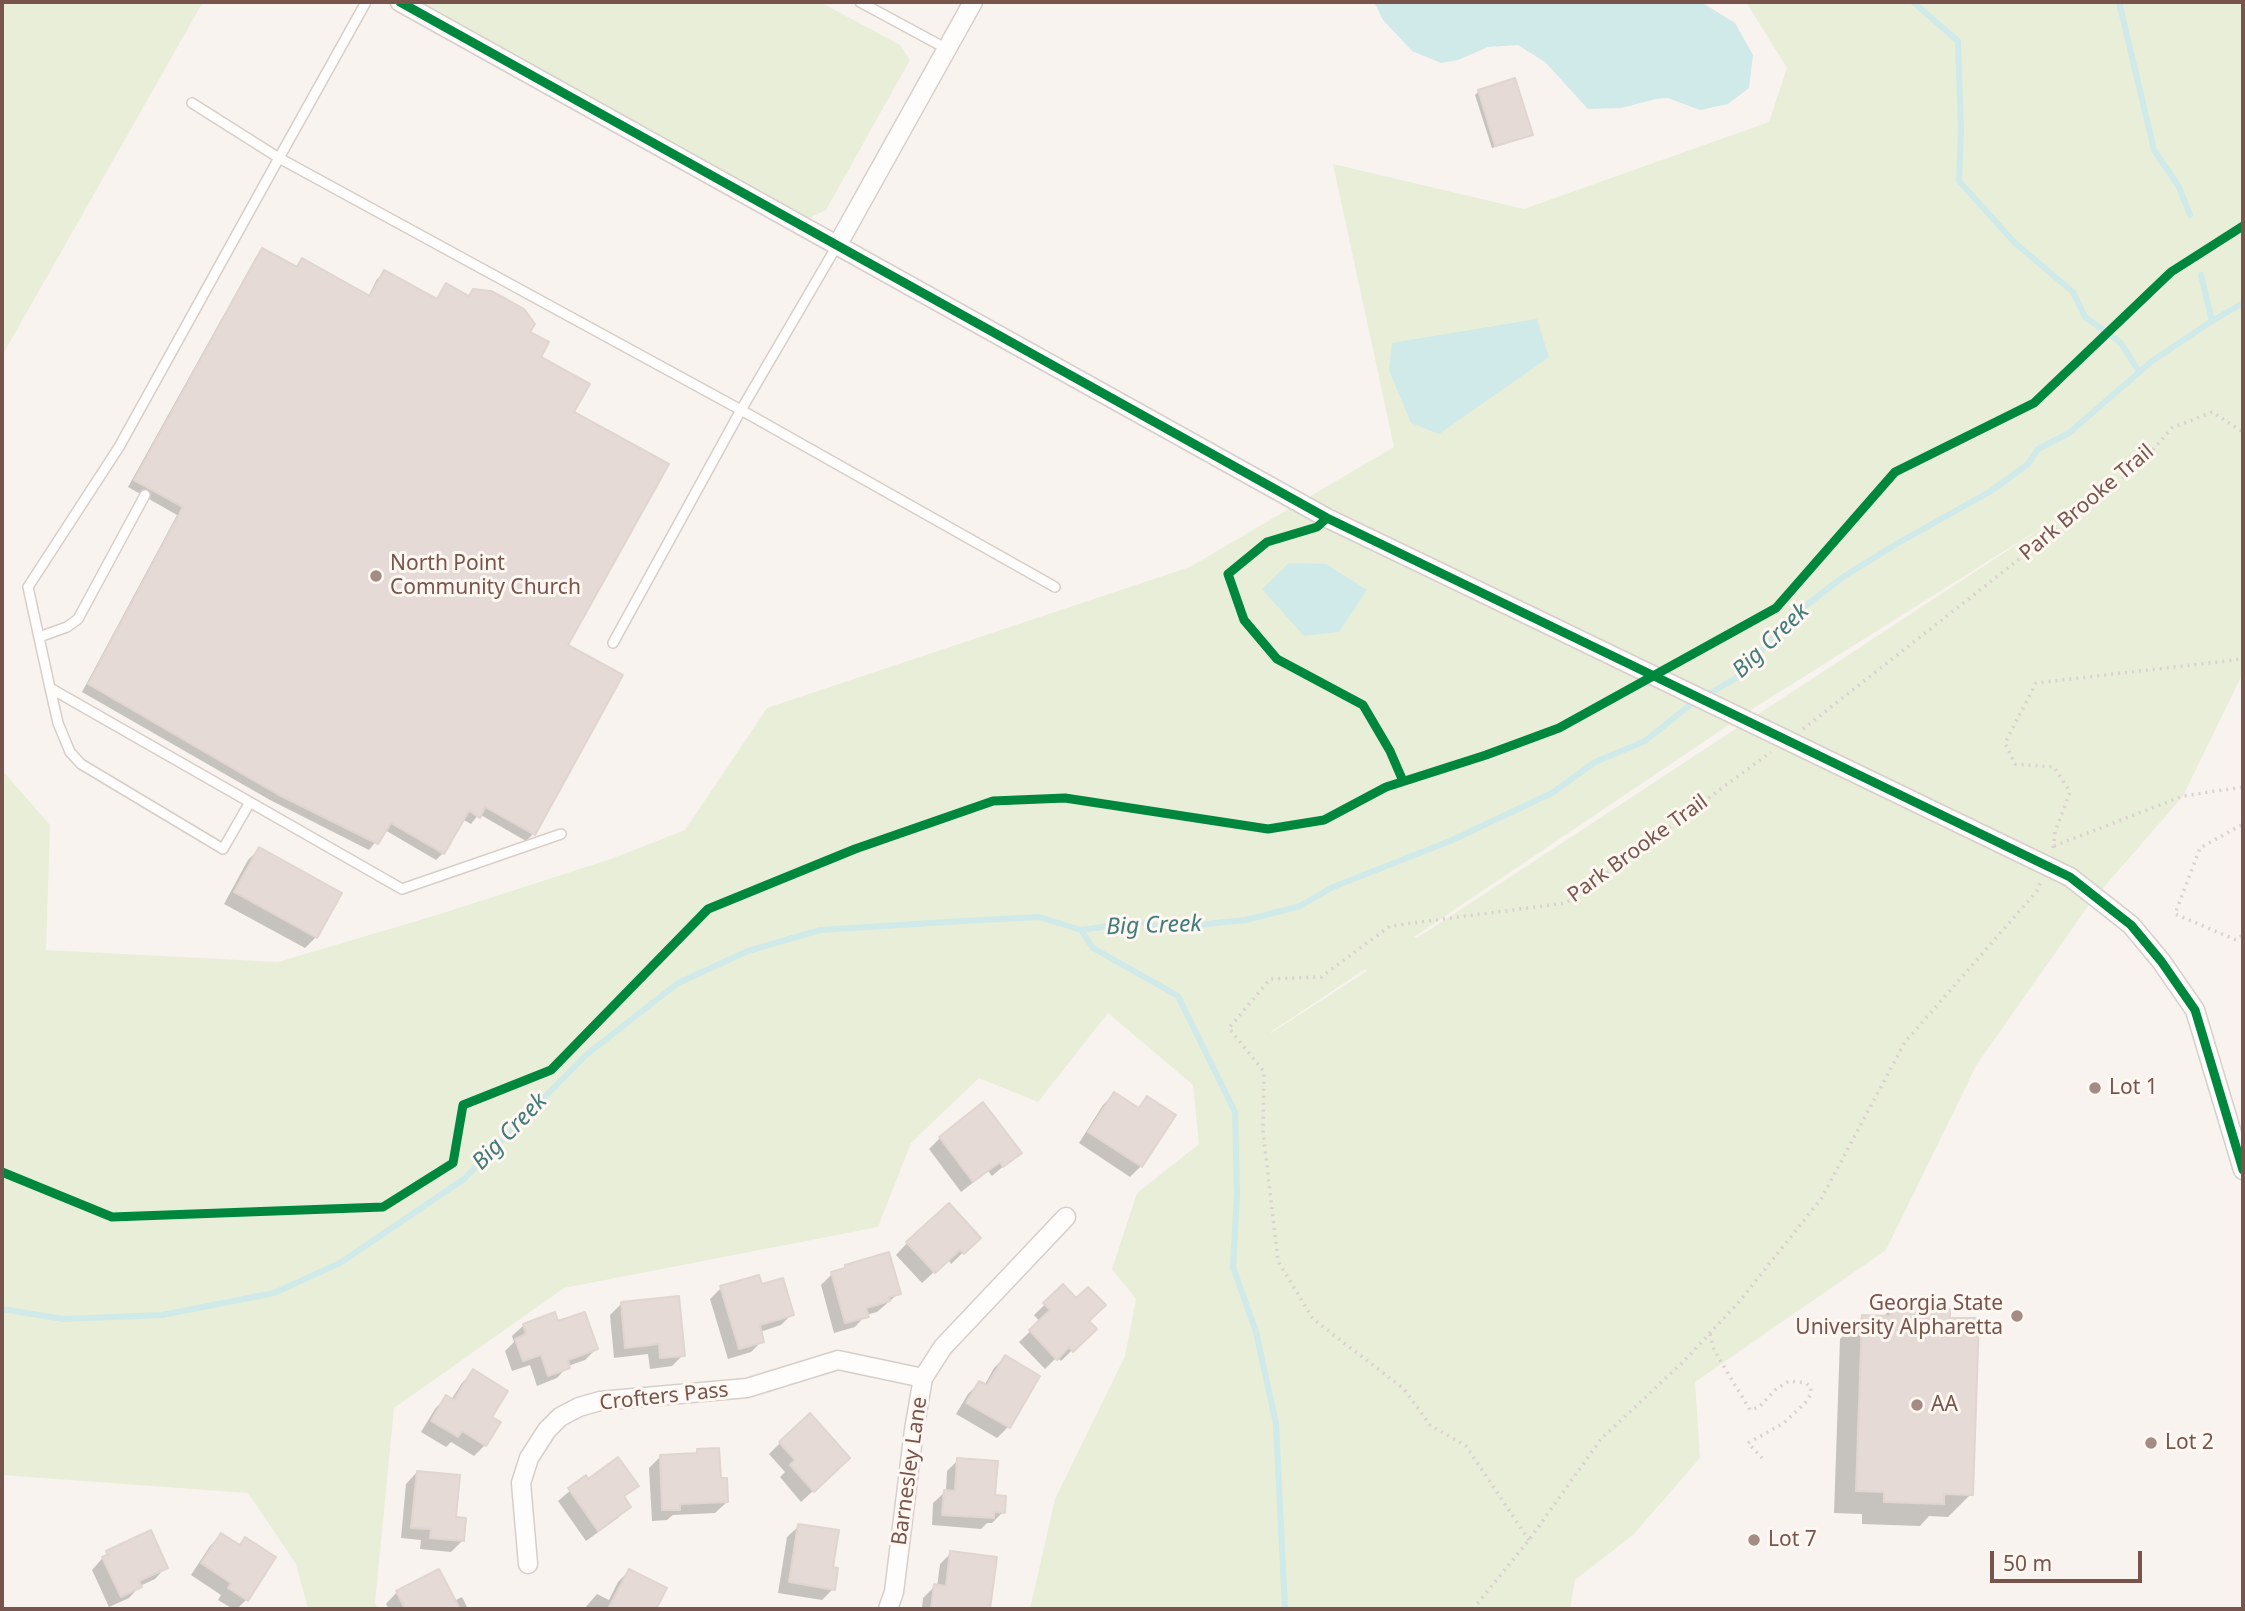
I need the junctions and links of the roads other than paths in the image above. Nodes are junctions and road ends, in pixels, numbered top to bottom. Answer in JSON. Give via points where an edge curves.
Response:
{"nodes":[{"id":1,"x":366,"y":2,"type":"edge"},
{"id":2,"x":400,"y":2,"type":"edge"},
{"id":3,"x":860,"y":2,"type":"edge"},
{"id":4,"x":973,"y":2,"type":"edge"},
{"id":5,"x":947,"y":49,"type":"junction"},
{"id":6,"x":192,"y":103,"type":"dead end"},
{"id":7,"x":279,"y":158,"type":"junction"},
{"id":8,"x":838,"y":244,"type":"junction"},
{"id":9,"x":741,"y":410,"type":"junction"},
{"id":10,"x":145,"y":495,"type":"dead end"},
{"id":11,"x":1055,"y":587,"type":"dead end"},
{"id":12,"x":39,"y":637,"type":"junction"},
{"id":13,"x":613,"y":643,"type":"dead end"},
{"id":14,"x":50,"y":688,"type":"junction"},
{"id":15,"x":250,"y":802,"type":"junction"},
{"id":16,"x":561,"y":834,"type":"dead end"},
{"id":17,"x":2243,"y":1170,"type":"edge"},
{"id":18,"x":1066,"y":1217,"type":"dead end"},
{"id":19,"x":923,"y":1378,"type":"junction"},
{"id":20,"x":528,"y":1564,"type":"dead end"},
{"id":21,"x":888,"y":1609,"type":"edge"}],
"edges":[{"from":1,"to":7,"type":"lane"},
{"from":2,"to":8,"type":"street"},
{"from":3,"to":5,"type":"lane"},
{"from":4,"to":5,"type":"street"},
{"from":5,"to":8,"type":"street"},
{"from":6,"to":7,"type":"lane"},
{"from":7,"to":9,"type":"lane"},
{"from":7,"to":12,"type":"lane","via":[[119,447],[28,587]]},
{"from":8,"to":9,"type":"lane"},
{"from":8,"to":17,"type":"street","bridge":true,"via":[[1327,518],[2070,877],[2131,925],[2195,1010]]},
{"from":9,"to":11,"type":"lane"},
{"from":9,"to":13,"type":"lane"},
{"from":10,"to":12,"type":"lane","via":[[78,620]]},
{"from":12,"to":14,"type":"lane"},
{"from":14,"to":15,"type":"lane"},
{"from":14,"to":15,"type":"lane","via":[[62,733],[81,764],[223,849]]},
{"from":15,"to":16,"type":"lane","via":[[402,889]]},
{"from":18,"to":19,"type":"street","name":"Barnesley Lane","via":[[943,1347]]},
{"from":19,"to":20,"type":"street","name":"Crofters Pass","via":[[838,1360],[747,1388],[600,1401],[579,1407],[547,1430],[529,1458],[521,1483]]},
{"from":19,"to":21,"type":"street","name":"Barnesley Lane"}]}
